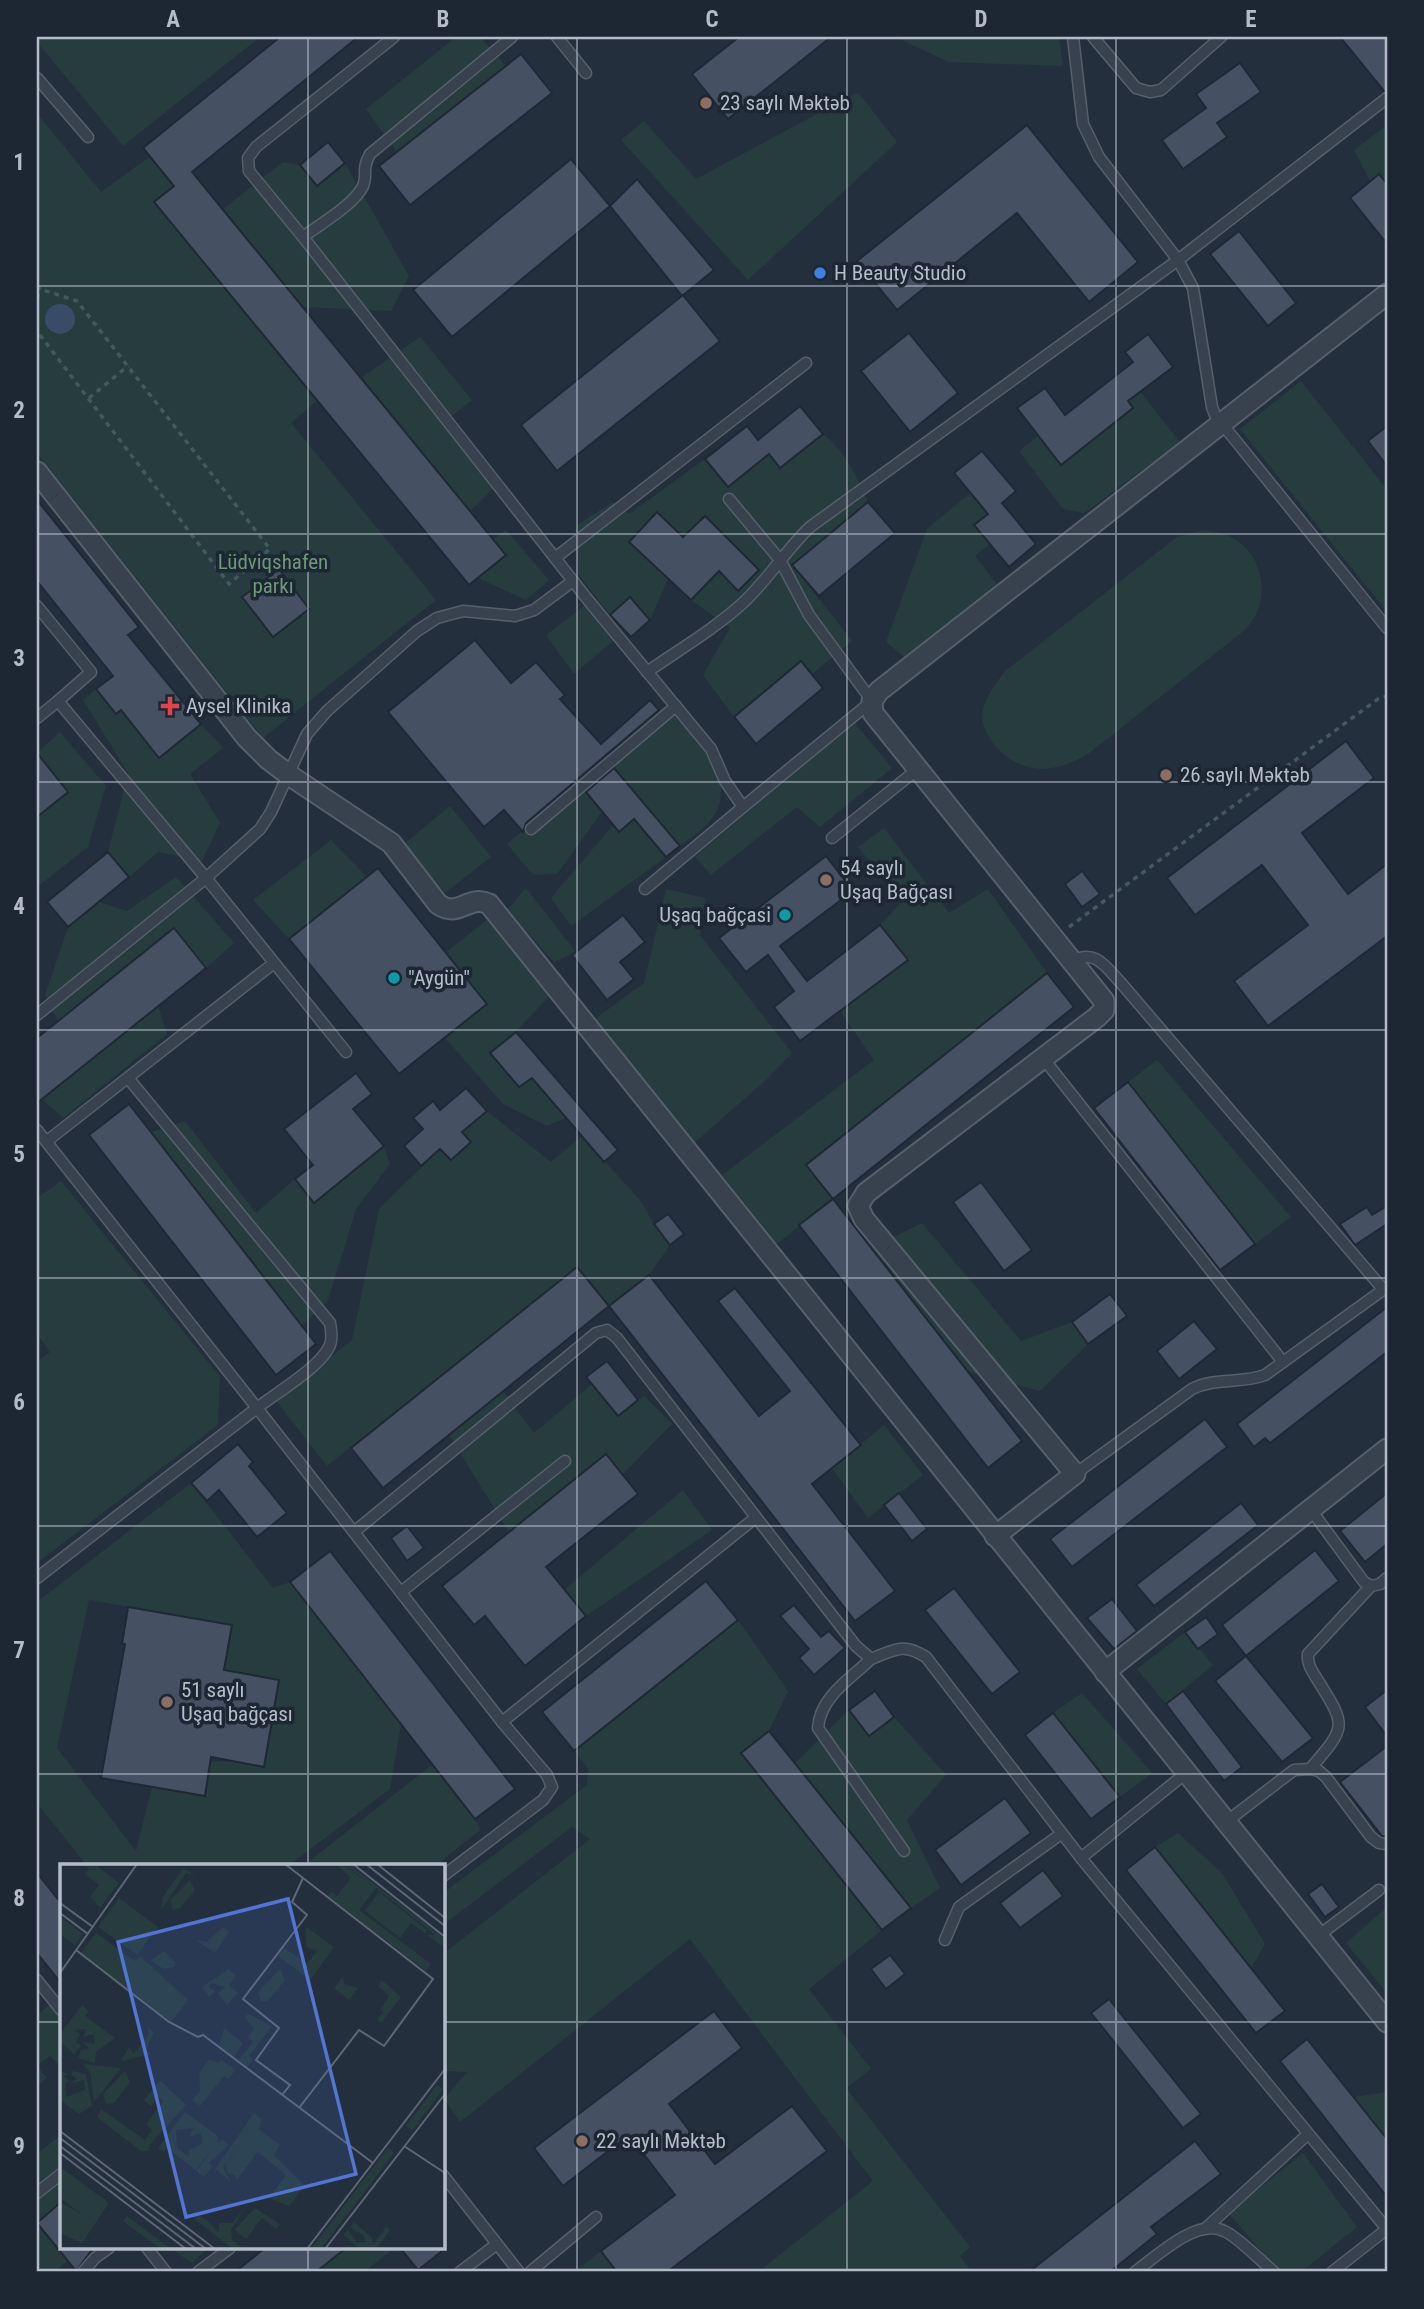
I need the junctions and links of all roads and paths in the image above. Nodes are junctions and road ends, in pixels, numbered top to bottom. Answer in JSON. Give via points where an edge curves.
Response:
{"nodes":[{"id":1,"x":394,"y":37,"type":"edge"},
{"id":2,"x":512,"y":37,"type":"edge"},
{"id":3,"x":556,"y":37,"type":"edge"},
{"id":4,"x":1073,"y":37,"type":"edge"},
{"id":5,"x":1093,"y":37,"type":"edge"},
{"id":6,"x":1221,"y":37,"type":"edge"},
{"id":7,"x":586,"y":73,"type":"dead end"},
{"id":8,"x":37,"y":78,"type":"edge"},
{"id":9,"x":1387,"y":98,"type":"edge"},
{"id":10,"x":88,"y":137,"type":"dead end"},
{"id":11,"x":303,"y":237,"type":"junction"},
{"id":12,"x":1178,"y":260,"type":"junction"},
{"id":13,"x":38,"y":287,"type":"edge"},
{"id":14,"x":1387,"y":294,"type":"edge"},
{"id":15,"x":37,"y":299,"type":"edge"},
{"id":16,"x":37,"y":331,"type":"edge"},
{"id":17,"x":806,"y":363,"type":"dead end"},
{"id":18,"x":128,"y":366,"type":"junction"},
{"id":19,"x":88,"y":398,"type":"junction"},
{"id":20,"x":1221,"y":426,"type":"junction"},
{"id":21,"x":37,"y":472,"type":"edge"},
{"id":22,"x":729,"y":499,"type":"dead end"},
{"id":23,"x":555,"y":558,"type":"junction"},
{"id":24,"x":780,"y":560,"type":"junction"},
{"id":25,"x":573,"y":581,"type":"junction"},
{"id":26,"x":37,"y":606,"type":"edge"},
{"id":27,"x":1387,"y":628,"type":"edge"},
{"id":28,"x":647,"y":672,"type":"junction"},
{"id":29,"x":1387,"y":696,"type":"edge"},
{"id":30,"x":58,"y":701,"type":"junction"},
{"id":31,"x":872,"y":701,"type":"junction"},
{"id":32,"x":676,"y":706,"type":"junction"},
{"id":33,"x":37,"y":718,"type":"edge"},
{"id":34,"x":919,"y":768,"type":"junction"},
{"id":35,"x":289,"y":775,"type":"junction"},
{"id":36,"x":743,"y":807,"type":"junction"},
{"id":37,"x":531,"y":828,"type":"dead end"},
{"id":38,"x":832,"y":838,"type":"dead end"},
{"id":39,"x":206,"y":878,"type":"junction"},
{"id":40,"x":645,"y":889,"type":"dead end"},
{"id":41,"x":1053,"y":938,"type":"junction"},
{"id":42,"x":1072,"y":961,"type":"junction"},
{"id":43,"x":274,"y":963,"type":"junction"},
{"id":44,"x":37,"y":1015,"type":"edge"},
{"id":45,"x":346,"y":1052,"type":"dead end"},
{"id":46,"x":1043,"y":1058,"type":"junction"},
{"id":47,"x":128,"y":1077,"type":"junction"},
{"id":48,"x":37,"y":1130,"type":"edge"},
{"id":49,"x":47,"y":1141,"type":"junction"},
{"id":50,"x":1385,"y":1288,"type":"edge"},
{"id":51,"x":1283,"y":1362,"type":"junction"},
{"id":52,"x":257,"y":1408,"type":"junction"},
{"id":53,"x":1387,"y":1449,"type":"edge"},
{"id":54,"x":565,"y":1461,"type":"dead end"},
{"id":55,"x":1075,"y":1474,"type":"junction"},
{"id":56,"x":1311,"y":1510,"type":"junction"},
{"id":57,"x":755,"y":1518,"type":"junction"},
{"id":58,"x":354,"y":1532,"type":"junction"},
{"id":59,"x":995,"y":1536,"type":"junction"},
{"id":60,"x":37,"y":1578,"type":"edge"},
{"id":61,"x":1387,"y":1578,"type":"edge"},
{"id":62,"x":1371,"y":1586,"type":"junction"},
{"id":63,"x":401,"y":1592,"type":"junction"},
{"id":64,"x":871,"y":1659,"type":"junction"},
{"id":65,"x":1105,"y":1672,"type":"junction"},
{"id":66,"x":502,"y":1722,"type":"junction"},
{"id":67,"x":1310,"y":1769,"type":"junction"},
{"id":68,"x":1186,"y":1773,"type":"junction"},
{"id":69,"x":1226,"y":1822,"type":"junction"},
{"id":70,"x":1061,"y":1834,"type":"junction"},
{"id":71,"x":1387,"y":1843,"type":"edge"},
{"id":72,"x":904,"y":1851,"type":"dead end"},
{"id":73,"x":1081,"y":1858,"type":"junction"},
{"id":74,"x":444,"y":1875,"type":"edge"},
{"id":75,"x":1379,"y":1890,"type":"dead end"},
{"id":76,"x":1318,"y":1936,"type":"junction"},
{"id":77,"x":944,"y":1940,"type":"dead end"},
{"id":78,"x":37,"y":1980,"type":"edge"},
{"id":79,"x":60,"y":2009,"type":"edge"},
{"id":80,"x":1387,"y":2022,"type":"edge"},
{"id":81,"x":1308,"y":2134,"type":"junction"},
{"id":82,"x":60,"y":2175,"type":"edge"},
{"id":83,"x":444,"y":2176,"type":"edge"},
{"id":84,"x":37,"y":2193,"type":"edge"},
{"id":85,"x":596,"y":2217,"type":"dead end"},
{"id":86,"x":1207,"y":2227,"type":"junction"},
{"id":87,"x":496,"y":2244,"type":"junction"},
{"id":88,"x":106,"y":2250,"type":"edge"},
{"id":89,"x":149,"y":2250,"type":"edge"},
{"id":90,"x":227,"y":2250,"type":"edge"},
{"id":91,"x":83,"y":2272,"type":"edge"},
{"id":92,"x":166,"y":2272,"type":"edge"},
{"id":93,"x":198,"y":2272,"type":"edge"},
{"id":94,"x":460,"y":2272,"type":"edge"},
{"id":95,"x":519,"y":2272,"type":"edge"},
{"id":96,"x":530,"y":2272,"type":"edge"},
{"id":97,"x":1135,"y":2272,"type":"edge"},
{"id":98,"x":1274,"y":2272,"type":"edge"},
{"id":99,"x":1332,"y":2272,"type":"edge"}],
"edges":[{"from":1,"to":11,"type":"lane","via":[[248,158],[250,172]]},
{"from":2,"to":11,"type":"lane","via":[[370,154],[364,165],[365,184],[357,195]]},
{"from":3,"to":7,"type":"lane"},
{"from":4,"to":12,"type":"lane","via":[[1083,124],[1099,157]]},
{"from":5,"to":6,"type":"lane","via":[[1136,88],[1150,92],[1161,90]]},
{"from":8,"to":10,"type":"lane"},
{"from":9,"to":12,"type":"lane"},
{"from":11,"to":23,"type":"lane"},
{"from":12,"to":20,"type":"lane","via":[[1193,288],[1212,407]]},
{"from":12,"to":24,"type":"lane","via":[[810,527]]},
{"from":13,"to":15,"type":"path"},
{"from":13,"to":18,"type":"path","via":[[77,301]]},
{"from":14,"to":20,"type":"street"},
{"from":16,"to":19,"type":"path"},
{"from":17,"to":23,"type":"lane"},
{"from":18,"to":19,"type":"path"},
{"from":18,"to":19,"type":"path","via":[[270,548],[229,583]]},
{"from":20,"to":27,"type":"lane"},
{"from":20,"to":31,"type":"street","via":[[879,691]]},
{"from":21,"to":35,"type":"street","via":[[247,738]]},
{"from":22,"to":24,"type":"lane"},
{"from":23,"to":25,"type":"lane"},
{"from":24,"to":28,"type":"lane","via":[[728,616]]},
{"from":24,"to":31,"type":"lane","via":[[809,615]]},
{"from":25,"to":28,"type":"lane"},
{"from":25,"to":35,"type":"lane","via":[[534,610],[515,616],[463,611],[437,618],[417,631],[327,711],[307,734]]},
{"from":26,"to":30,"type":"lane","via":[[91,672]]},
{"from":28,"to":32,"type":"lane"},
{"from":29,"to":41,"type":"path"},
{"from":30,"to":33,"type":"lane"},
{"from":30,"to":39,"type":"lane"},
{"from":31,"to":34,"type":"street","via":[[873,713]]},
{"from":31,"to":36,"type":"lane"},
{"from":32,"to":36,"type":"lane","via":[[711,748]]},
{"from":32,"to":37,"type":"lane"},
{"from":34,"to":38,"type":"lane"},
{"from":34,"to":41,"type":"street"},
{"from":35,"to":39,"type":"lane","via":[[260,829]]},
{"from":35,"to":59,"type":"street","via":[[391,843],[438,904],[455,910],[474,901],[489,904]]},
{"from":36,"to":40,"type":"lane"},
{"from":39,"to":43,"type":"lane"},
{"from":39,"to":44,"type":"lane"},
{"from":41,"to":42,"type":"street"},
{"from":42,"to":46,"type":"street","via":[[1104,1002],[1104,1010]]},
{"from":42,"to":50,"type":"lane","via":[[1083,955],[1097,959],[1121,983]]},
{"from":43,"to":45,"type":"lane"},
{"from":43,"to":47,"type":"lane"},
{"from":46,"to":51,"type":"lane"},
{"from":46,"to":55,"type":"street","via":[[866,1193],[858,1206],[864,1219]]},
{"from":47,"to":49,"type":"lane"},
{"from":47,"to":52,"type":"lane","via":[[330,1323],[329,1348],[318,1362]]},
{"from":48,"to":49,"type":"lane"},
{"from":49,"to":52,"type":"lane"},
{"from":50,"to":51,"type":"lane"},
{"from":51,"to":55,"type":"lane","via":[[1254,1379],[1192,1389]]},
{"from":52,"to":58,"type":"lane"},
{"from":52,"to":60,"type":"lane"},
{"from":53,"to":56,"type":"street"},
{"from":54,"to":63,"type":"lane"},
{"from":55,"to":59,"type":"street"},
{"from":56,"to":62,"type":"lane"},
{"from":56,"to":65,"type":"street"},
{"from":57,"to":58,"type":"lane","via":[[607,1330],[596,1334]]},
{"from":57,"to":64,"type":"lane"},
{"from":57,"to":66,"type":"lane"},
{"from":58,"to":63,"type":"lane"},
{"from":59,"to":65,"type":"street"},
{"from":61,"to":62,"type":"lane"},
{"from":62,"to":67,"type":"lane","via":[[1308,1654],[1307,1661],[1340,1722],[1333,1742]]},
{"from":63,"to":66,"type":"lane"},
{"from":64,"to":70,"type":"lane","via":[[899,1648],[926,1657]]},
{"from":64,"to":72,"type":"lane","via":[[824,1703],[818,1728]]},
{"from":65,"to":68,"type":"street"},
{"from":66,"to":74,"type":"lane","via":[[552,1787],[543,1800]]},
{"from":67,"to":69,"type":"lane","via":[[1294,1770]]},
{"from":67,"to":71,"type":"lane","via":[[1326,1777],[1371,1836]]},
{"from":68,"to":69,"type":"street"},
{"from":68,"to":73,"type":"lane"},
{"from":69,"to":76,"type":"street"},
{"from":70,"to":73,"type":"lane"},
{"from":70,"to":77,"type":"lane","via":[[959,1907]]},
{"from":73,"to":81,"type":"lane"},
{"from":75,"to":76,"type":"lane"},
{"from":76,"to":80,"type":"street"},
{"from":78,"to":79,"type":"lane"},
{"from":81,"to":86,"type":"lane"},
{"from":81,"to":99,"type":"lane","via":[[1387,2229]]},
{"from":82,"to":84,"type":"lane"},
{"from":83,"to":87,"type":"lane"},
{"from":85,"to":96,"type":"lane"},
{"from":86,"to":97,"type":"lane","via":[[1192,2232]]},
{"from":86,"to":98,"type":"lane","via":[[1226,2231]]},
{"from":87,"to":94,"type":"lane"},
{"from":87,"to":95,"type":"lane"},
{"from":88,"to":91,"type":"lane"},
{"from":89,"to":92,"type":"lane"},
{"from":90,"to":93,"type":"lane"}]}
